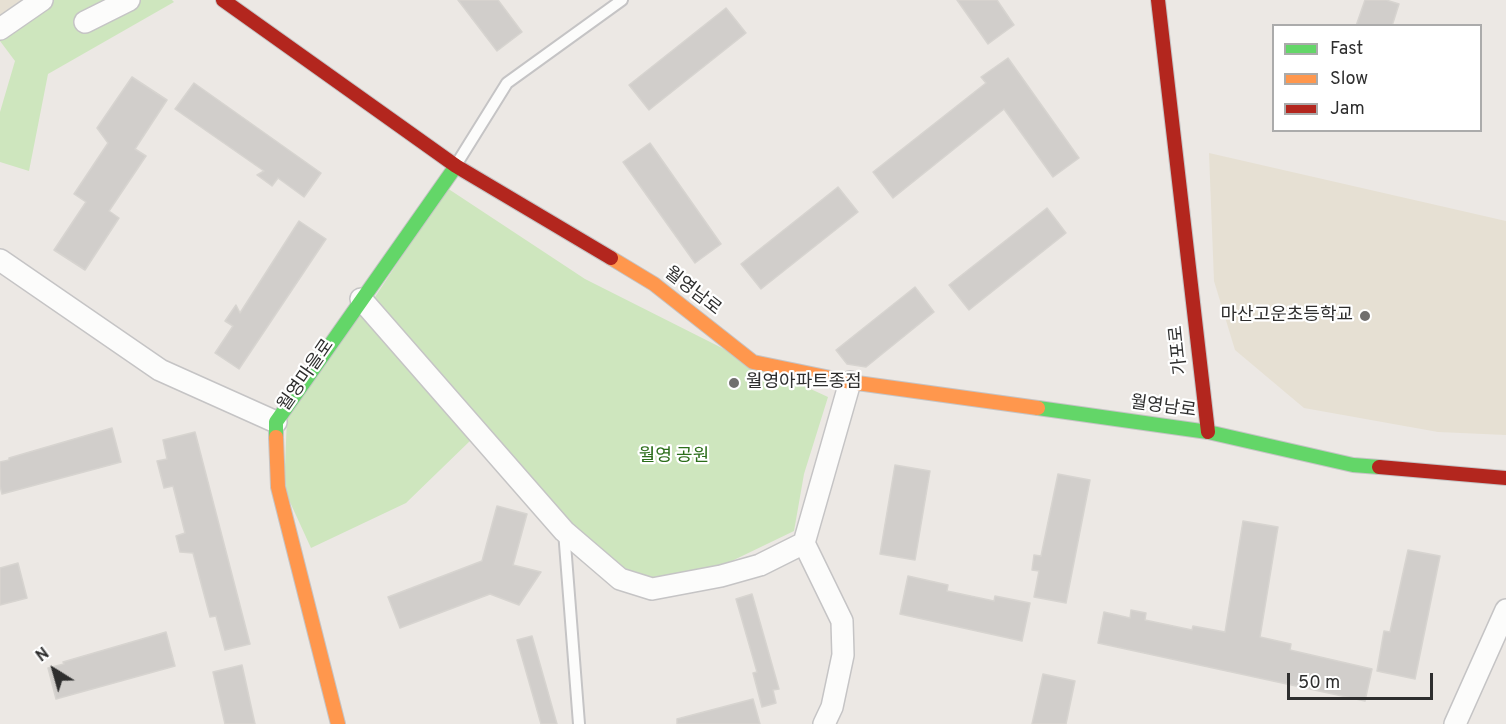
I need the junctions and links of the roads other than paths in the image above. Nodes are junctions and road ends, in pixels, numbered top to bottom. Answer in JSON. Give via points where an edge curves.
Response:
{"nodes":[{"id":1,"x":42,"y":0,"type":"edge"},
{"id":2,"x":129,"y":0,"type":"edge"},
{"id":3,"x":223,"y":0,"type":"edge"},
{"id":4,"x":622,"y":0,"type":"edge"},
{"id":5,"x":1158,"y":0,"type":"edge"},
{"id":6,"x":85,"y":22,"type":"dead end"},
{"id":7,"x":0,"y":29,"type":"edge"},
{"id":8,"x":456,"y":166,"type":"junction"},
{"id":9,"x":0,"y":260,"type":"edge"},
{"id":10,"x":361,"y":299,"type":"junction"},
{"id":11,"x":850,"y":382,"type":"junction"},
{"id":12,"x":276,"y":422,"type":"junction"},
{"id":13,"x":1208,"y":432,"type":"junction"},
{"id":14,"x":1506,"y":478,"type":"edge"},
{"id":15,"x":564,"y":531,"type":"junction"},
{"id":16,"x":804,"y":543,"type":"junction"},
{"id":17,"x":1506,"y":610,"type":"edge"},
{"id":18,"x":338,"y":724,"type":"edge"},
{"id":19,"x":579,"y":724,"type":"edge"},
{"id":20,"x":824,"y":724,"type":"edge"},
{"id":21,"x":1455,"y":724,"type":"edge"}],
"edges":[{"from":1,"to":7,"type":"street"},
{"from":2,"to":6,"type":"street"},
{"from":3,"to":8,"type":"main road","name":"월영남로"},
{"from":4,"to":8,"type":"lane","via":[[507,83]]},
{"from":5,"to":13,"type":"main road","name":"가포로"},
{"from":8,"to":10,"type":"main road","name":"월영마을로"},
{"from":8,"to":11,"type":"main road","name":"월영남로","via":[[654,284],[753,362]]},
{"from":9,"to":12,"type":"street","via":[[160,370]]},
{"from":10,"to":12,"type":"main road","name":"월영마을로"},
{"from":10,"to":15,"type":"street"},
{"from":11,"to":13,"type":"main road","name":"월영남로"},
{"from":11,"to":16,"type":"street"},
{"from":12,"to":18,"type":"main road","name":"월영마을로","via":[[278,487]]},
{"from":13,"to":14,"type":"main road","via":[[1353,465]]},
{"from":15,"to":16,"type":"street","via":[[620,579],[652,589],[760,565]]},
{"from":15,"to":19,"type":"lane"},
{"from":16,"to":20,"type":"street","via":[[842,621],[843,655],[832,707]]},
{"from":17,"to":21,"type":"street"}]}
